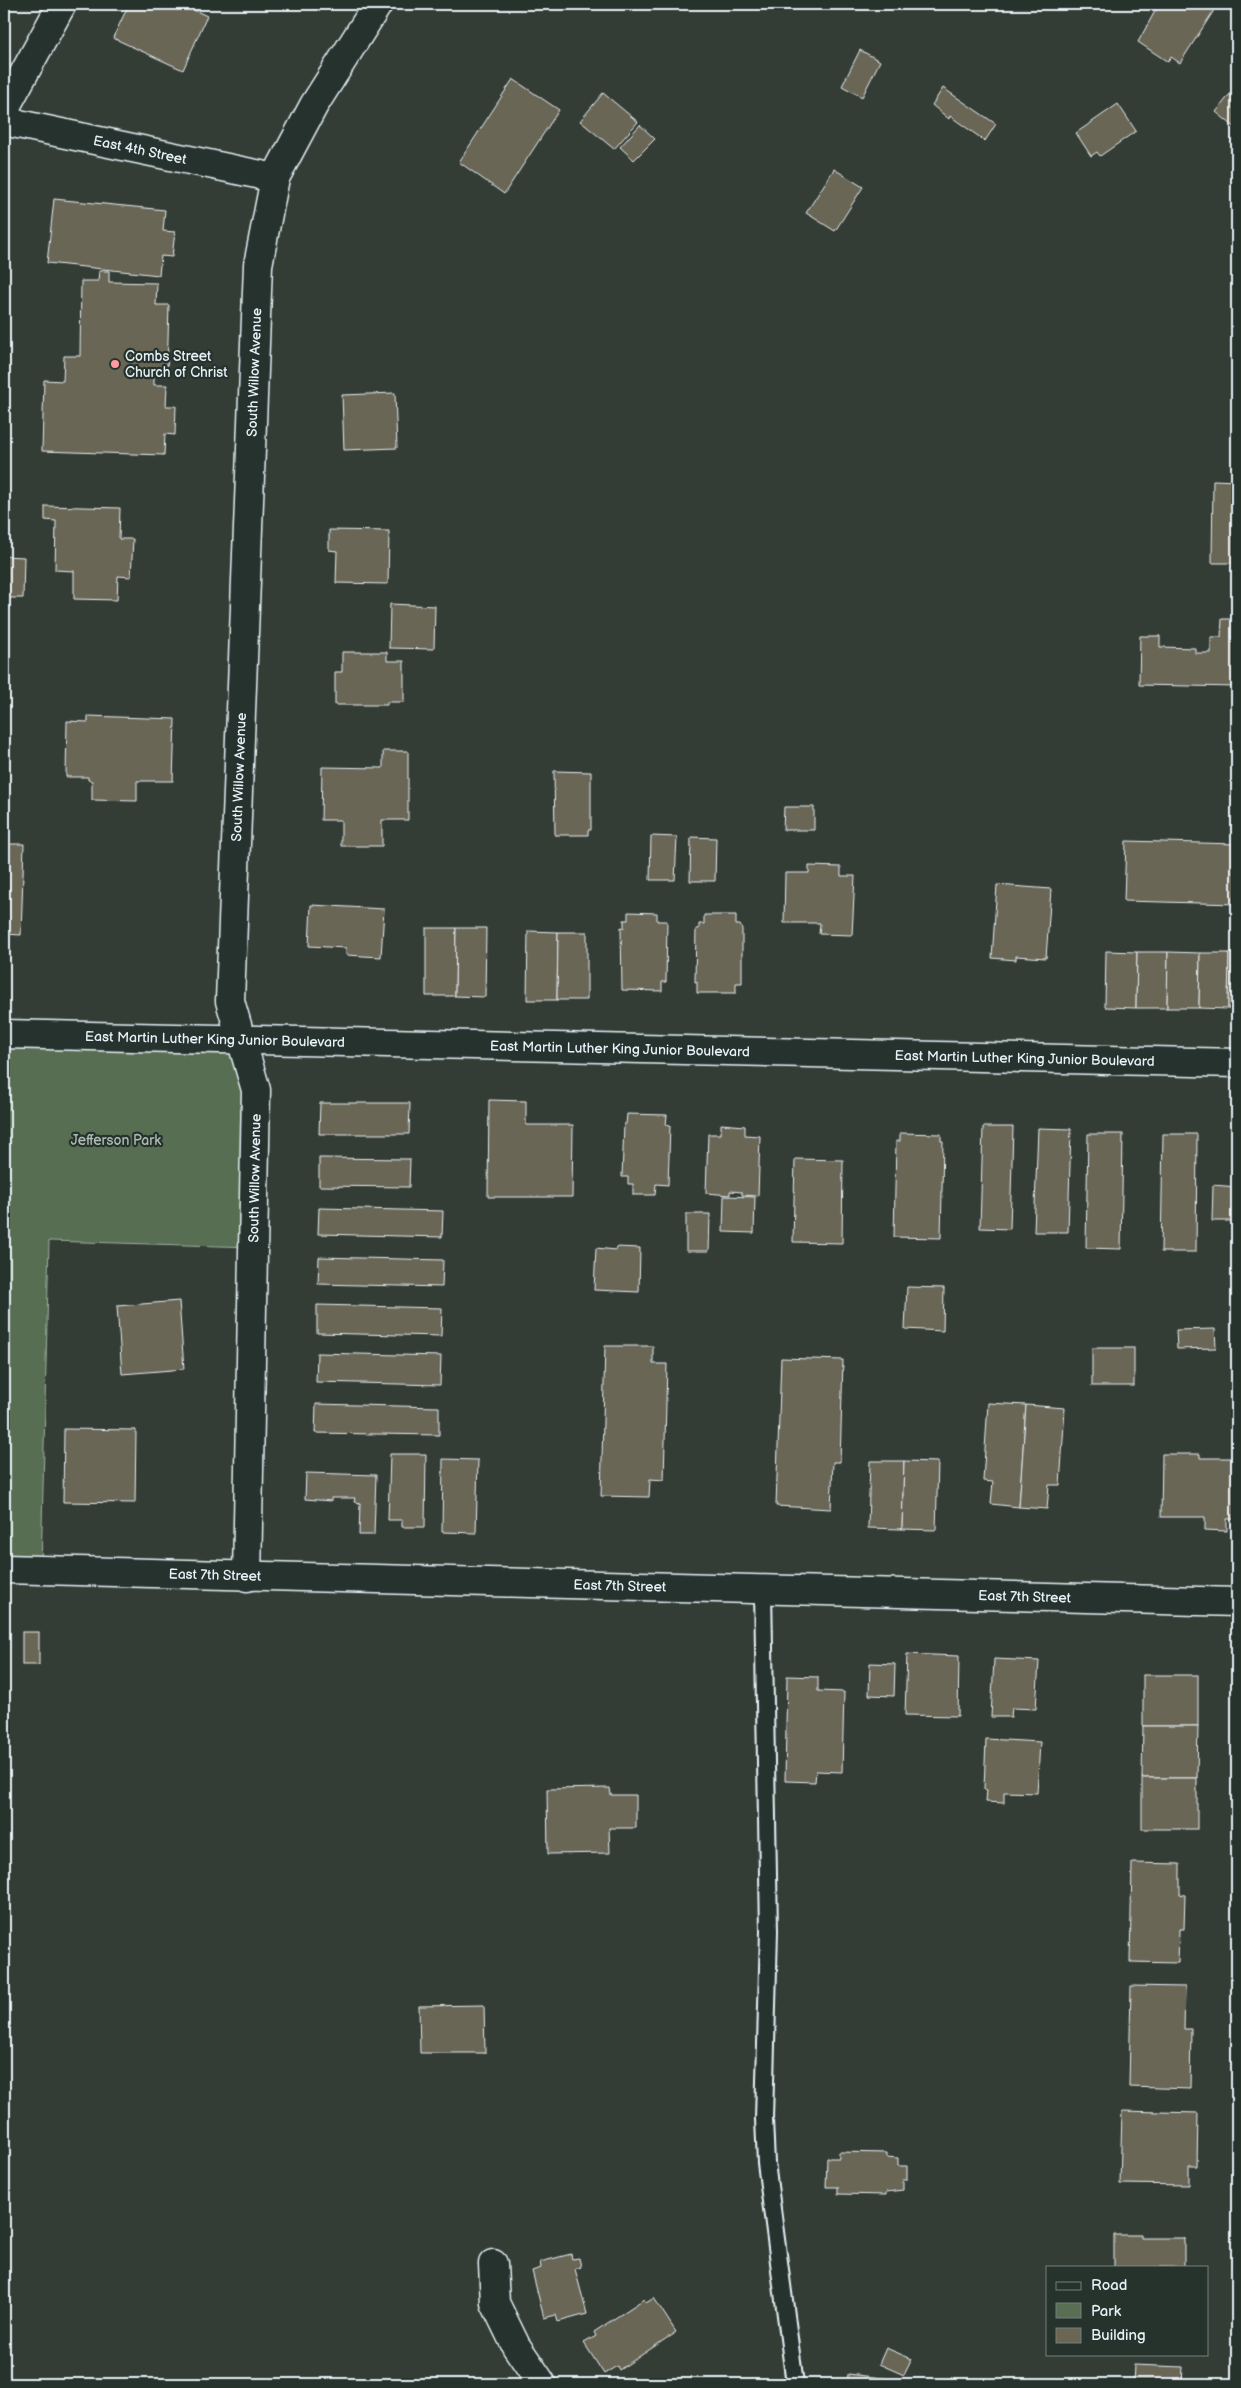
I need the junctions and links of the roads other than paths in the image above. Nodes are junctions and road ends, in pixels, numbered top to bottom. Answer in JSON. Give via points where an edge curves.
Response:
{"nodes":[{"id":1,"x":62,"y":4,"type":"edge"},
{"id":2,"x":378,"y":4,"type":"edge"},
{"id":3,"x":4,"y":110,"type":"edge"},
{"id":4,"x":4,"y":121,"type":"edge"},
{"id":5,"x":275,"y":178,"type":"junction"},
{"id":6,"x":4,"y":1034,"type":"edge"},
{"id":7,"x":241,"y":1040,"type":"junction"},
{"id":8,"x":1237,"y":1063,"type":"edge"},
{"id":9,"x":4,"y":1569,"type":"edge"},
{"id":10,"x":247,"y":1577,"type":"junction"},
{"id":11,"x":763,"y":1591,"type":"junction"},
{"id":12,"x":1237,"y":1602,"type":"edge"},
{"id":13,"x":493,"y":2264,"type":"dead end"},
{"id":14,"x":542,"y":2384,"type":"edge"},
{"id":15,"x":794,"y":2384,"type":"edge"}],
"edges":[{"from":1,"to":3,"type":"street"},
{"from":2,"to":5,"type":"street","name":"South Willow Avenue","via":[[314,105]]},
{"from":4,"to":5,"type":"street","name":"East 4th Street"},
{"from":5,"to":7,"type":"street","name":"South Willow Avenue","via":[[258,264],[230,1001]]},
{"from":6,"to":7,"type":"street","name":"East Martin Luther King Junior Boulevard"},
{"from":7,"to":8,"type":"street","name":"East Martin Luther King Junior Boulevard"},
{"from":7,"to":10,"type":"street","name":"South Willow Avenue","via":[[256,1090]]},
{"from":9,"to":10,"type":"street","name":"East 7th Street"},
{"from":10,"to":11,"type":"street","name":"East 7th Street"},
{"from":11,"to":12,"type":"street","name":"East 7th Street"},
{"from":11,"to":15,"type":"lane","via":[[769,1921],[764,2119],[766,2162]]},
{"from":13,"to":14,"type":"street","via":[[495,2303],[516,2346]]}]}
